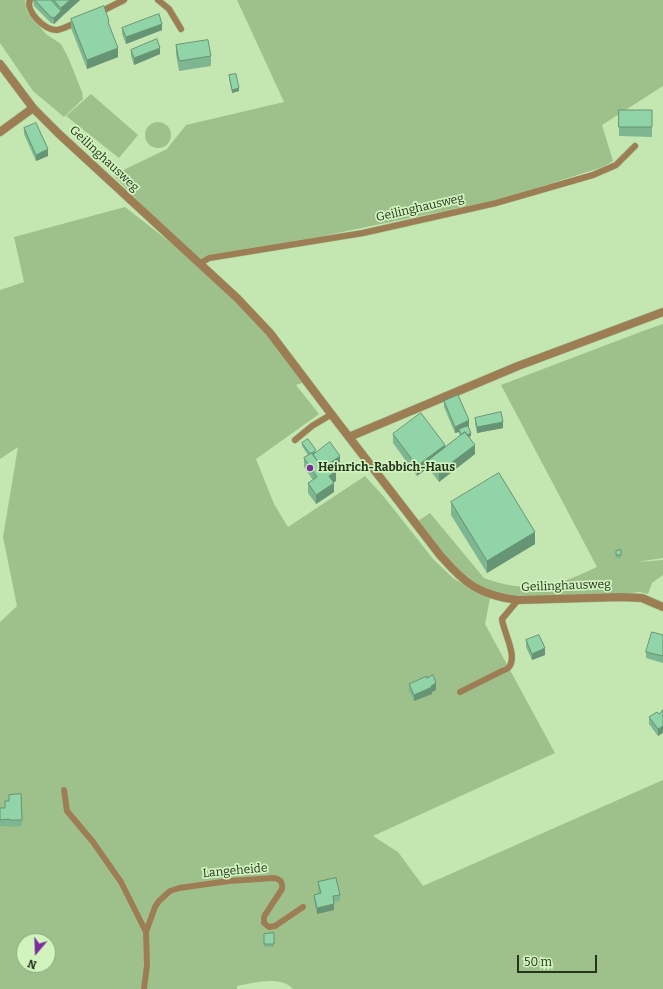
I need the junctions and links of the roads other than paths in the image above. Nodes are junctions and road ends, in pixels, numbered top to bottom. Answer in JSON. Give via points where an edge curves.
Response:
{"nodes":[{"id":1,"x":30,"y":0,"type":"edge"},
{"id":2,"x":124,"y":0,"type":"edge"},
{"id":3,"x":158,"y":0,"type":"edge"},
{"id":4,"x":94,"y":16,"type":"edge"},
{"id":5,"x":87,"y":18,"type":"edge"},
{"id":6,"x":181,"y":29,"type":"dead end"},
{"id":7,"x":0,"y":64,"type":"edge"},
{"id":8,"x":33,"y":108,"type":"junction"},
{"id":9,"x":0,"y":132,"type":"edge"},
{"id":10,"x":634,"y":146,"type":"dead end"},
{"id":11,"x":199,"y":264,"type":"junction"},
{"id":12,"x":663,"y":312,"type":"edge"},
{"id":13,"x":332,"y":414,"type":"junction"},
{"id":14,"x":349,"y":437,"type":"junction"},
{"id":15,"x":295,"y":440,"type":"dead end"},
{"id":16,"x":518,"y":600,"type":"junction"},
{"id":17,"x":663,"y":607,"type":"edge"},
{"id":18,"x":460,"y":692,"type":"dead end"},
{"id":19,"x":64,"y":790,"type":"dead end"},
{"id":20,"x":303,"y":907,"type":"dead end"},
{"id":21,"x":146,"y":932,"type":"junction"},
{"id":22,"x":144,"y":989,"type":"edge"}],
"edges":[{"from":1,"to":5,"type":"lane","via":[[30,10],[50,29],[58,30]]},
{"from":2,"to":4,"type":"lane"},
{"from":3,"to":6,"type":"lane","via":[[169,9]]},
{"from":7,"to":8,"type":"street","name":"Geilinghausweg"},
{"from":8,"to":9,"type":"street"},
{"from":8,"to":11,"type":"street","name":"Geilinghausweg"},
{"from":10,"to":11,"type":"lane","name":"Geilinghausweg","via":[[616,165],[593,175],[496,203],[363,233],[209,258]]},
{"from":11,"to":13,"type":"street","name":"Geilinghausweg","via":[[237,298],[270,333]]},
{"from":12,"to":14,"type":"street","via":[[518,366]]},
{"from":13,"to":14,"type":"street","name":"Geilinghausweg"},
{"from":13,"to":15,"type":"lane"},
{"from":14,"to":16,"type":"street","name":"Geilinghausweg","via":[[455,571],[483,591]]},
{"from":16,"to":17,"type":"street","name":"Geilinghausweg","via":[[642,598]]},
{"from":16,"to":18,"type":"lane","via":[[502,618],[509,640],[511,664],[508,668]]},
{"from":19,"to":21,"type":"lane","name":"Langeheide","via":[[67,811],[94,842],[121,882]]},
{"from":20,"to":21,"type":"lane","name":"Langeheide","via":[[276,926],[264,923],[265,914],[282,889],[280,880],[274,878],[179,888],[166,894],[159,901]]},
{"from":21,"to":22,"type":"lane","name":"Langeheide","via":[[147,965]]}]}
